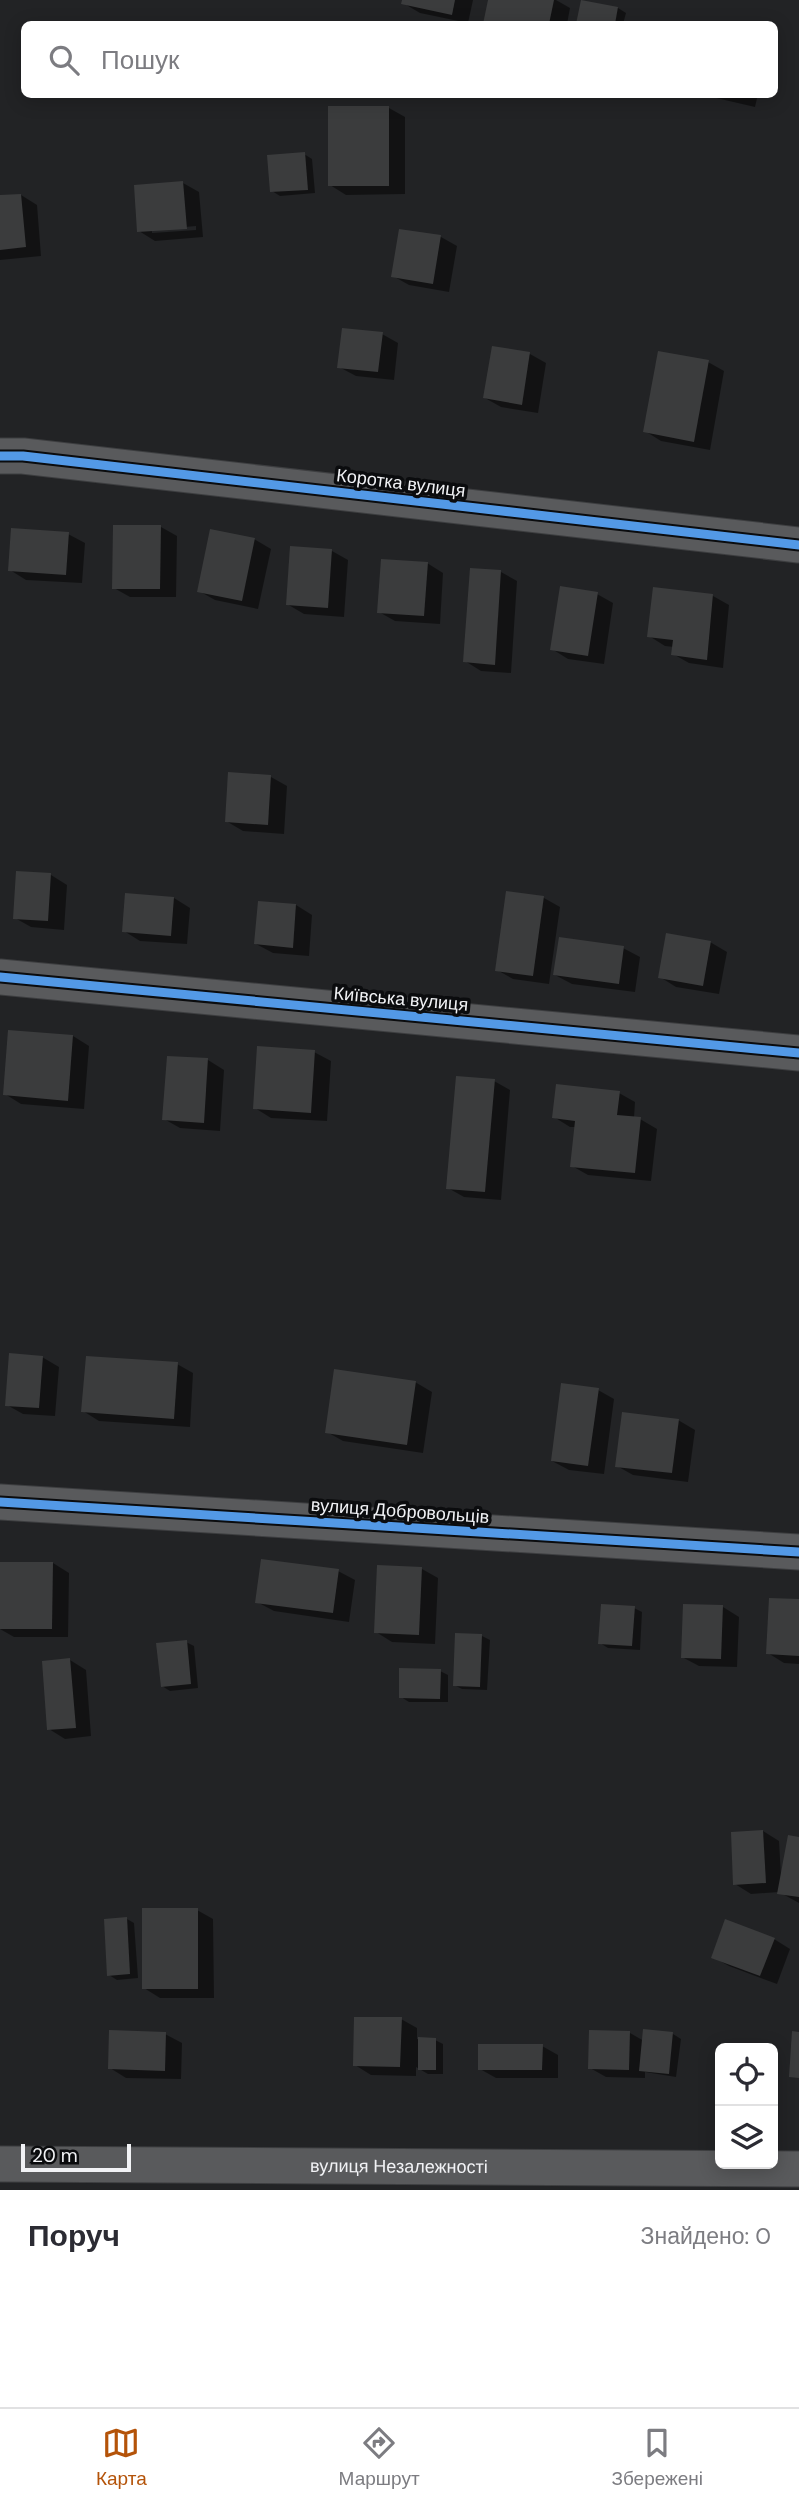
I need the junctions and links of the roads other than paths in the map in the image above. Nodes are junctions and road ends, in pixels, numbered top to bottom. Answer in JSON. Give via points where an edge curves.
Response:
{"nodes":[{"id":1,"x":0,"y":456,"type":"edge"},
{"id":2,"x":799,"y":545,"type":"edge"},
{"id":3,"x":0,"y":977,"type":"edge"},
{"id":4,"x":799,"y":1053,"type":"edge"},
{"id":5,"x":0,"y":1502,"type":"edge"},
{"id":6,"x":799,"y":1552,"type":"edge"},
{"id":7,"x":0,"y":2164,"type":"edge"},
{"id":8,"x":799,"y":2169,"type":"edge"}],
"edges":[{"from":1,"to":2,"type":"street","name":"Коротка вулиця"},
{"from":3,"to":4,"type":"street","name":"Київська вулиця"},
{"from":5,"to":6,"type":"street","name":"вулиця Добровольців"},
{"from":7,"to":8,"type":"street","name":"вулиця Незалежності"}]}
